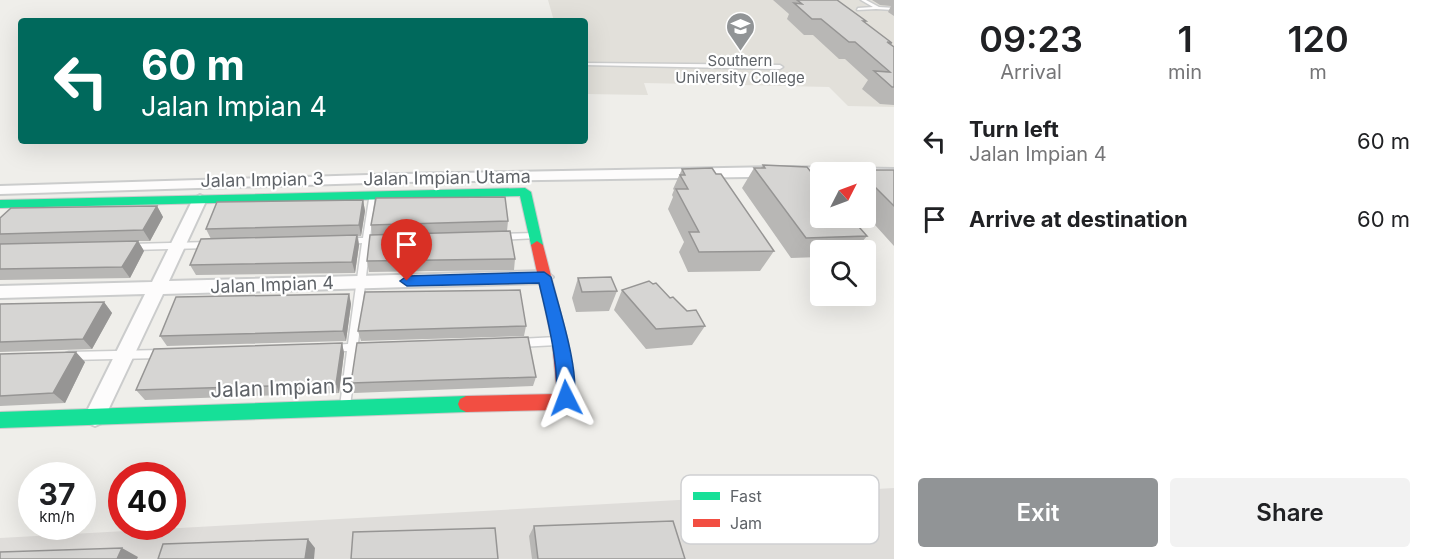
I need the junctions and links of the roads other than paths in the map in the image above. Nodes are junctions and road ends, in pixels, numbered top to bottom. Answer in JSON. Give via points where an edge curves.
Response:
{"nodes":[{"id":1,"x":863,"y":0,"type":"edge"},
{"id":2,"x":878,"y":8,"type":"junction"},
{"id":3,"x":858,"y":9,"type":"dead end"},
{"id":4,"x":894,"y":9,"type":"edge"},
{"id":5,"x":588,"y":64,"type":"edge"},
{"id":6,"x":780,"y":67,"type":"dead end"},
{"id":7,"x":894,"y":173,"type":"edge"},
{"id":8,"x":0,"y":190,"type":"edge"},
{"id":9,"x":372,"y":195,"type":"junction"},
{"id":10,"x":200,"y":200,"type":"junction"},
{"id":11,"x":0,"y":204,"type":"edge"},
{"id":12,"x":536,"y":236,"type":"junction"},
{"id":13,"x":491,"y":237,"type":"edge"},
{"id":14,"x":389,"y":240,"type":"edge"},
{"id":15,"x":343,"y":241,"type":"edge"},
{"id":16,"x":366,"y":241,"type":"junction"},
{"id":17,"x":213,"y":244,"type":"edge"},
{"id":18,"x":178,"y":246,"type":"junction"},
{"id":19,"x":118,"y":247,"type":"edge"},
{"id":20,"x":544,"y":277,"type":"junction"},
{"id":21,"x":361,"y":282,"type":"junction"},
{"id":22,"x":157,"y":288,"type":"junction"},
{"id":23,"x":0,"y":292,"type":"edge"},
{"id":24,"x":560,"y":341,"type":"junction"},
{"id":25,"x":502,"y":343,"type":"edge"},
{"id":26,"x":375,"y":347,"type":"edge"},
{"id":27,"x":352,"y":348,"type":"junction"},
{"id":28,"x":316,"y":349,"type":"edge"},
{"id":29,"x":172,"y":353,"type":"edge"},
{"id":30,"x":124,"y":355,"type":"junction"},
{"id":31,"x":57,"y":357,"type":"edge"},
{"id":32,"x":345,"y":406,"type":"junction"},
{"id":33,"x":95,"y":416,"type":"junction"},
{"id":34,"x":0,"y":420,"type":"edge"}],
"edges":[{"from":1,"to":2,"type":"lane"},
{"from":2,"to":3,"type":"lane"},
{"from":2,"to":4,"type":"lane"},
{"from":5,"to":6,"type":"lane"},
{"from":7,"to":8,"type":"street","name":"Jalan Impian Utama","via":[[783,171],[400,178]]},
{"from":9,"to":10,"type":"street","name":"Jalan Impian 3"},
{"from":9,"to":12,"type":"street","name":"Jalan Impian 3","via":[[525,192]]},
{"from":9,"to":16,"type":"lane"},
{"from":10,"to":11,"type":"street","name":"Jalan Impian 3","via":[[21,207]]},
{"from":10,"to":18,"type":"street"},
{"from":12,"to":13,"type":"lane"},
{"from":12,"to":20,"type":"street"},
{"from":14,"to":16,"type":"lane"},
{"from":15,"to":16,"type":"lane"},
{"from":16,"to":21,"type":"lane"},
{"from":17,"to":18,"type":"lane"},
{"from":18,"to":19,"type":"lane"},
{"from":18,"to":22,"type":"street"},
{"from":20,"to":21,"type":"street","name":"Jalan Impian 4"},
{"from":20,"to":24,"type":"street"},
{"from":21,"to":22,"type":"street","name":"Jalan Impian 4"},
{"from":21,"to":27,"type":"lane"},
{"from":22,"to":23,"type":"street","name":"Jalan Impian 4"},
{"from":22,"to":30,"type":"street"},
{"from":24,"to":25,"type":"lane"},
{"from":24,"to":32,"type":"street","name":"Jalan Impian 5","via":[[567,388],[566,398],[555,402]]},
{"from":26,"to":27,"type":"lane"},
{"from":27,"to":28,"type":"lane"},
{"from":27,"to":32,"type":"lane"},
{"from":29,"to":30,"type":"lane"},
{"from":30,"to":31,"type":"lane"},
{"from":30,"to":33,"type":"street"},
{"from":32,"to":33,"type":"street","name":"Jalan Impian 5"},
{"from":33,"to":34,"type":"street","name":"Jalan Impian 5"}]}
